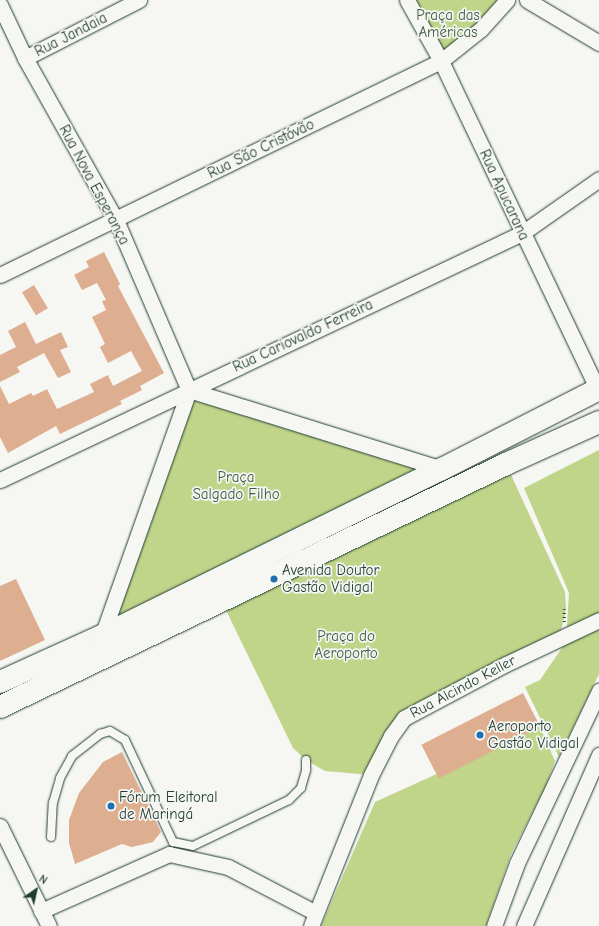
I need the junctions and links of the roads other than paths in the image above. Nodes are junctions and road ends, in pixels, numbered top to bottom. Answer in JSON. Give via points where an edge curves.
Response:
{"nodes":[{"id":1,"x":139,"y":0,"type":"edge"},
{"id":2,"x":407,"y":0,"type":"edge"},
{"id":3,"x":507,"y":0,"type":"edge"},
{"id":4,"x":527,"y":0,"type":"edge"},
{"id":5,"x":0,"y":5,"type":"edge"},
{"id":6,"x":599,"y":43,"type":"edge"},
{"id":7,"x":25,"y":58,"type":"junction"},
{"id":8,"x":441,"y":61,"type":"junction"},
{"id":9,"x":599,"y":179,"type":"edge"},
{"id":10,"x":116,"y":220,"type":"junction"},
{"id":11,"x":522,"y":233,"type":"junction"},
{"id":12,"x":0,"y":275,"type":"edge"},
{"id":13,"x":189,"y":390,"type":"junction"},
{"id":14,"x":599,"y":390,"type":"edge"},
{"id":15,"x":599,"y":422,"type":"edge"},
{"id":16,"x":442,"y":469,"type":"junction"},
{"id":17,"x":0,"y":480,"type":"edge"},
{"id":18,"x":217,"y":591,"type":"junction"},
{"id":19,"x":599,"y":620,"type":"edge"},
{"id":20,"x":102,"y":636,"type":"junction"},
{"id":21,"x":0,"y":682,"type":"edge"},
{"id":22,"x":599,"y":691,"type":"edge"},
{"id":23,"x":0,"y":707,"type":"edge"},
{"id":24,"x":599,"y":755,"type":"edge"},
{"id":25,"x":306,"y":760,"type":"dead end"},
{"id":26,"x":0,"y":826,"type":"edge"},
{"id":27,"x":51,"y":837,"type":"dead end"},
{"id":28,"x":41,"y":911,"type":"junction"},
{"id":29,"x":313,"y":919,"type":"edge"},
{"id":30,"x":49,"y":926,"type":"edge"},
{"id":31,"x":494,"y":926,"type":"edge"},
{"id":32,"x":524,"y":926,"type":"edge"}],
"edges":[{"from":1,"to":7,"type":"street","name":"Rua Jandaia"},
{"from":2,"to":8,"type":"street","name":"Rua Apucarana"},
{"from":3,"to":8,"type":"street","name":"Rua São Cristóvão","via":[[481,29]]},
{"from":4,"to":6,"type":"street"},
{"from":5,"to":7,"type":"street","name":"Rua Nova Esperança"},
{"from":7,"to":10,"type":"street","name":"Rua Nova Esperança"},
{"from":8,"to":10,"type":"street","name":"Rua São Cristóvão"},
{"from":8,"to":11,"type":"street","name":"Rua Apucarana"},
{"from":9,"to":11,"type":"street","name":"Rua Cariovaldo Ferreira"},
{"from":10,"to":12,"type":"street","name":"Rua São Cristóvão"},
{"from":10,"to":13,"type":"street","name":"Rua Nova Esperança"},
{"from":11,"to":13,"type":"street","name":"Rua Cariovaldo Ferreira"},
{"from":11,"to":14,"type":"street","name":"Rua Apucarana"},
{"from":13,"to":16,"type":"street"},
{"from":13,"to":17,"type":"street","name":"Rua Cariovaldo Ferreira"},
{"from":13,"to":20,"type":"street"},
{"from":14,"to":16,"type":"main road"},
{"from":15,"to":18,"type":"main road"},
{"from":16,"to":18,"type":"main road"},
{"from":18,"to":20,"type":"main road"},
{"from":18,"to":23,"type":"main road"},
{"from":19,"to":29,"type":"street","name":"Rua Alcindo Keller","via":[[500,667],[404,718],[391,736],[371,775]]},
{"from":20,"to":21,"type":"main road"},
{"from":22,"to":31,"type":"street","via":[[516,863]]},
{"from":24,"to":32,"type":"street"},
{"from":25,"to":27,"type":"lane","via":[[301,788],[289,800],[193,846],[173,842],[125,740],[110,731],[100,734],[72,756],[60,778],[53,803]]},
{"from":26,"to":28,"type":"street"},
{"from":28,"to":29,"type":"street","via":[[169,854],[228,867]]},
{"from":28,"to":30,"type":"street"}]}
